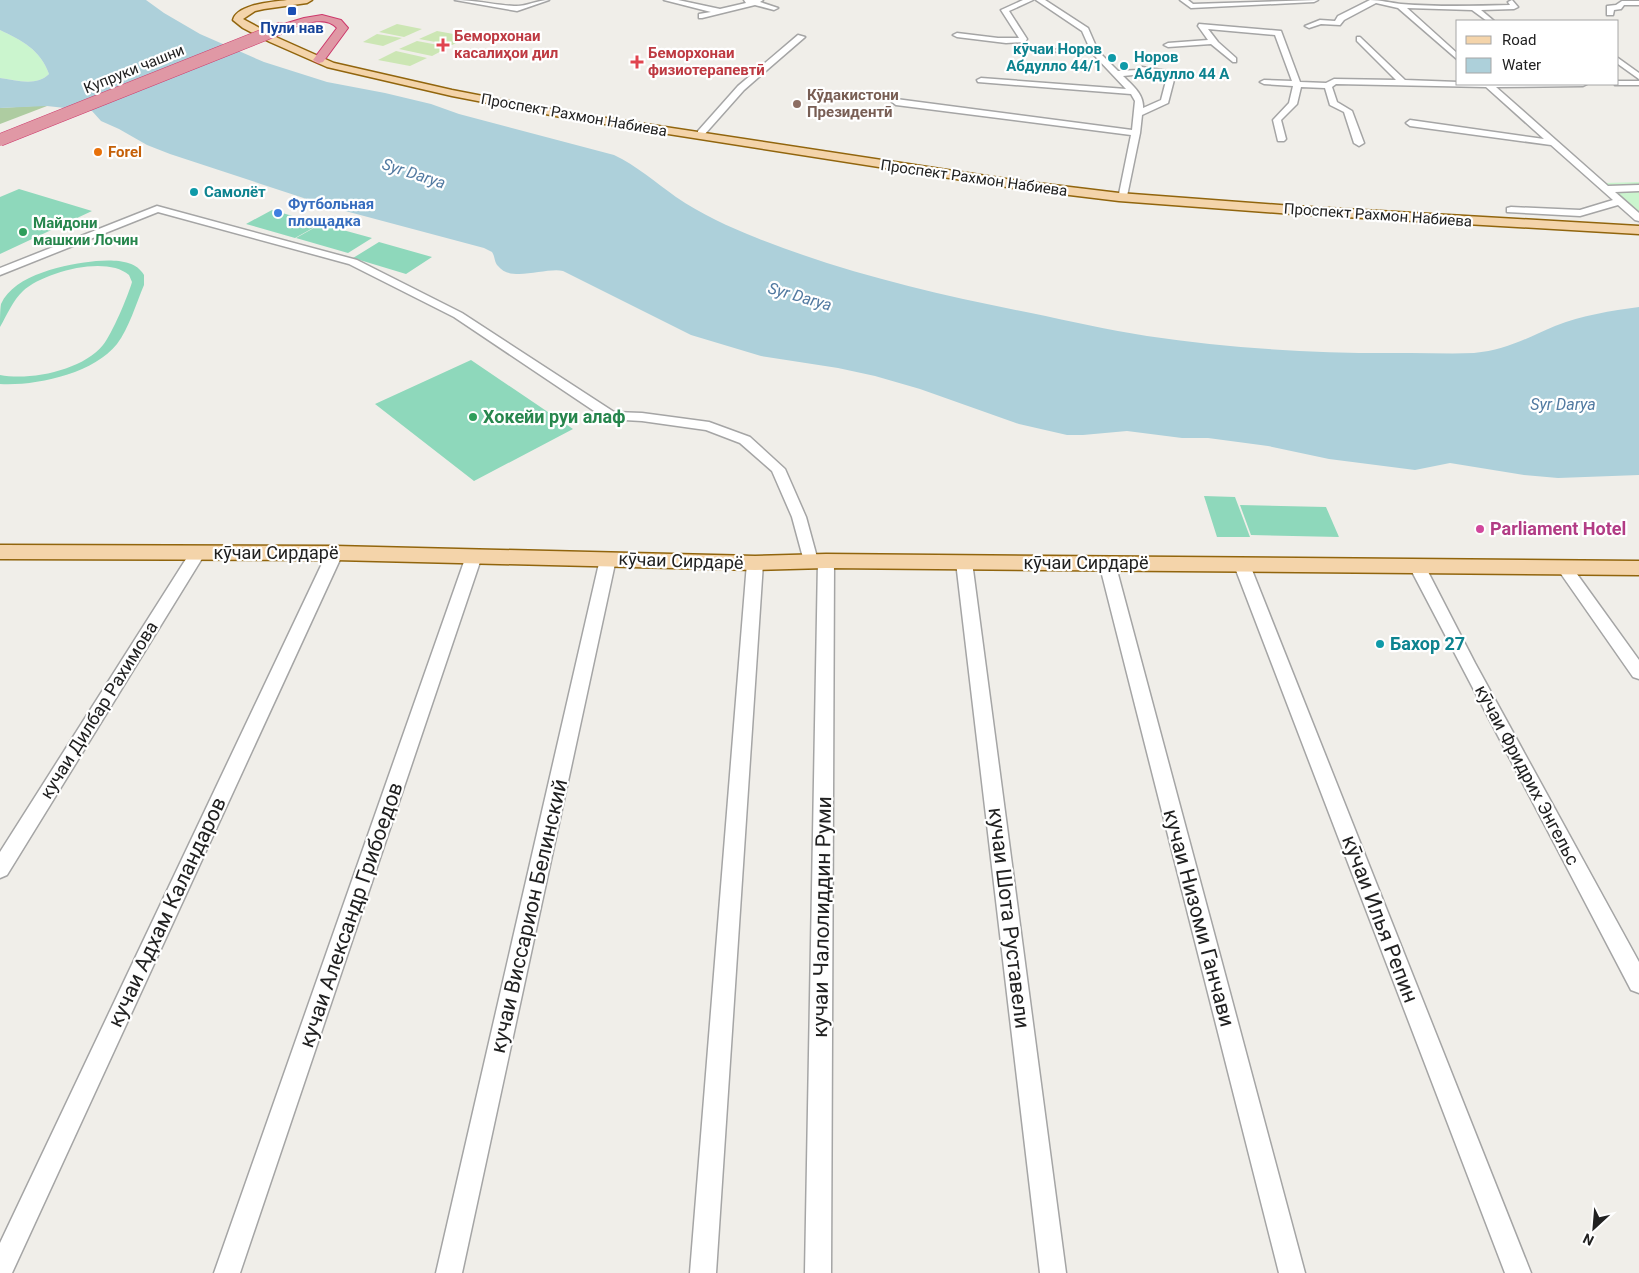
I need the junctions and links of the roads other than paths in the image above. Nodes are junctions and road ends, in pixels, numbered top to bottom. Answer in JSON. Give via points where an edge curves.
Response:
{"nodes":[{"id":1,"x":459,"y":0,"type":"edge"},
{"id":2,"x":545,"y":0,"type":"edge"},
{"id":3,"x":668,"y":0,"type":"edge"},
{"id":4,"x":742,"y":0,"type":"edge"},
{"id":5,"x":1030,"y":0,"type":"edge"},
{"id":6,"x":1040,"y":0,"type":"edge"},
{"id":7,"x":1184,"y":0,"type":"edge"},
{"id":8,"x":1314,"y":0,"type":"edge"},
{"id":9,"x":1374,"y":1,"type":"edge"},
{"id":10,"x":757,"y":2,"type":"edge"},
{"id":11,"x":1512,"y":2,"type":"dead end"},
{"id":12,"x":1639,"y":3,"type":"edge"},
{"id":13,"x":305,"y":5,"type":"edge"},
{"id":14,"x":318,"y":5,"type":"edge"},
{"id":15,"x":1192,"y":6,"type":"joint"},
{"id":16,"x":1400,"y":6,"type":"junction"},
{"id":17,"x":774,"y":8,"type":"dead end"},
{"id":18,"x":1474,"y":8,"type":"junction"},
{"id":19,"x":720,"y":11,"type":"junction"},
{"id":20,"x":1610,"y":13,"type":"dead end"},
{"id":21,"x":702,"y":16,"type":"dead end"},
{"id":22,"x":1489,"y":20,"type":"edge"},
{"id":23,"x":1285,"y":26,"type":"dead end"},
{"id":24,"x":1309,"y":26,"type":"dead end"},
{"id":25,"x":277,"y":27,"type":"junction"},
{"id":26,"x":1278,"y":34,"type":"junction"},
{"id":27,"x":957,"y":35,"type":"dead end"},
{"id":28,"x":801,"y":37,"type":"dead end"},
{"id":29,"x":1360,"y":39,"type":"dead end"},
{"id":30,"x":1214,"y":42,"type":"junction"},
{"id":31,"x":1168,"y":45,"type":"dead end"},
{"id":32,"x":1059,"y":50,"type":"dead end"},
{"id":33,"x":1095,"y":52,"type":"junction"},
{"id":34,"x":1456,"y":56,"type":"edge"},
{"id":35,"x":323,"y":59,"type":"junction"},
{"id":36,"x":1619,"y":59,"type":"edge"},
{"id":37,"x":1233,"y":60,"type":"dead end"},
{"id":38,"x":1619,"y":60,"type":"edge"},
{"id":39,"x":1632,"y":61,"type":"dead end"},
{"id":40,"x":1118,"y":74,"type":"junction"},
{"id":41,"x":1639,"y":77,"type":"edge"},
{"id":42,"x":981,"y":80,"type":"dead end"},
{"id":43,"x":1264,"y":82,"type":"dead end"},
{"id":44,"x":1403,"y":83,"type":"junction"},
{"id":45,"x":1619,"y":83,"type":"edge"},
{"id":46,"x":1639,"y":83,"type":"edge"},
{"id":47,"x":1456,"y":84,"type":"edge"},
{"id":48,"x":1296,"y":85,"type":"junction"},
{"id":49,"x":1488,"y":85,"type":"edge"},
{"id":50,"x":1328,"y":86,"type":"junction"},
{"id":51,"x":1134,"y":92,"type":"junction"},
{"id":52,"x":896,"y":102,"type":"dead end"},
{"id":53,"x":1139,"y":113,"type":"junction"},
{"id":54,"x":1410,"y":123,"type":"dead end"},
{"id":55,"x":1136,"y":132,"type":"junction"},
{"id":56,"x":701,"y":133,"type":"junction"},
{"id":57,"x":0,"y":134,"type":"edge"},
{"id":58,"x":1281,"y":139,"type":"dead end"},
{"id":59,"x":0,"y":140,"type":"edge"},
{"id":60,"x":1359,"y":143,"type":"dead end"},
{"id":61,"x":1556,"y":143,"type":"junction"},
{"id":62,"x":1639,"y":188,"type":"edge"},
{"id":63,"x":1606,"y":189,"type":"junction"},
{"id":64,"x":1124,"y":194,"type":"junction"},
{"id":65,"x":1621,"y":201,"type":"junction"},
{"id":66,"x":1511,"y":210,"type":"dead end"},
{"id":67,"x":1639,"y":218,"type":"edge"},
{"id":68,"x":1639,"y":225,"type":"edge"},
{"id":69,"x":1639,"y":230,"type":"edge"},
{"id":70,"x":0,"y":272,"type":"edge"},
{"id":71,"x":0,"y":552,"type":"edge"},
{"id":72,"x":198,"y":552,"type":"junction"},
{"id":73,"x":335,"y":553,"type":"junction"},
{"id":74,"x":474,"y":556,"type":"junction"},
{"id":75,"x":608,"y":559,"type":"junction"},
{"id":76,"x":818,"y":561,"type":"junction"},
{"id":77,"x":755,"y":562,"type":"junction"},
{"id":78,"x":964,"y":562,"type":"junction"},
{"id":79,"x":1107,"y":563,"type":"junction"},
{"id":80,"x":1242,"y":565,"type":"junction"},
{"id":81,"x":1418,"y":566,"type":"junction"},
{"id":82,"x":1564,"y":567,"type":"junction"},
{"id":83,"x":1639,"y":568,"type":"edge"},
{"id":84,"x":1639,"y":673,"type":"edge"},
{"id":85,"x":0,"y":869,"type":"edge"},
{"id":86,"x":1639,"y":983,"type":"edge"},
{"id":87,"x":0,"y":1272,"type":"edge"},
{"id":88,"x":227,"y":1273,"type":"edge"},
{"id":89,"x":449,"y":1273,"type":"edge"},
{"id":90,"x":703,"y":1273,"type":"edge"},
{"id":91,"x":818,"y":1273,"type":"edge"},
{"id":92,"x":1054,"y":1273,"type":"edge"},
{"id":93,"x":1292,"y":1273,"type":"edge"},
{"id":94,"x":1518,"y":1273,"type":"edge"}],
"edges":[{"from":1,"to":2,"type":"street","via":[[516,9]]},
{"from":3,"to":19,"type":"street"},
{"from":4,"to":10,"type":"street"},
{"from":5,"to":27,"type":"street","via":[[1004,10],[1022,40],[1001,41]]},
{"from":6,"to":33,"type":"street","via":[[1085,30]]},
{"from":7,"to":15,"type":"street"},
{"from":8,"to":15,"type":"street"},
{"from":9,"to":16,"type":"street"},
{"from":9,"to":24,"type":"street","via":[[1337,23],[1320,22]]},
{"from":10,"to":17,"type":"street"},
{"from":10,"to":19,"type":"street"},
{"from":11,"to":18,"type":"street","via":[[1514,8]]},
{"from":12,"to":20,"type":"street","via":[[1622,3],[1610,8]]},
{"from":13,"to":14,"type":"highway"},
{"from":13,"to":25,"type":"highway"},
{"from":13,"to":35,"type":"main road","via":[[249,12],[244,19]]},
{"from":14,"to":25,"type":"highway"},
{"from":14,"to":35,"type":"highway","via":[[323,12],[351,26]]},
{"from":16,"to":18,"type":"street"},
{"from":16,"to":34,"type":"street"},
{"from":18,"to":22,"type":"street"},
{"from":19,"to":21,"type":"street"},
{"from":23,"to":26,"type":"street","via":[[1285,31]]},
{"from":25,"to":35,"type":"highway","via":[[322,19],[340,24],[343,28]]},
{"from":25,"to":57,"type":"highway"},
{"from":25,"to":59,"type":"highway","name":"Купруки чашни","bridge":true},
{"from":26,"to":30,"type":"street","via":[[1202,26]]},
{"from":26,"to":48,"type":"street"},
{"from":28,"to":56,"type":"street","via":[[741,88]]},
{"from":29,"to":44,"type":"street"},
{"from":30,"to":31,"type":"street"},
{"from":30,"to":37,"type":"street"},
{"from":32,"to":33,"type":"street"},
{"from":33,"to":40,"type":"street"},
{"from":35,"to":56,"type":"main road","name":"Проспект Рахмон Набиева","via":[[511,102]]},
{"from":35,"to":69,"type":"main road","name":"Проспект Рахмон Набиева","via":[[348,70],[566,116],[1030,186],[1119,197],[1293,210]]},
{"from":36,"to":39,"type":"street"},
{"from":38,"to":41,"type":"street"},
{"from":40,"to":51,"type":"street"},
{"from":40,"to":53,"type":"street","via":[[1143,72],[1142,69],[1171,76],[1165,101]]},
{"from":42,"to":51,"type":"street"},
{"from":43,"to":48,"type":"street"},
{"from":44,"to":47,"type":"street"},
{"from":44,"to":50,"type":"street","via":[[1334,81]]},
{"from":45,"to":46,"type":"street"},
{"from":48,"to":50,"type":"street"},
{"from":48,"to":58,"type":"street","via":[[1292,104],[1277,120]]},
{"from":49,"to":61,"type":"street"},
{"from":50,"to":60,"type":"street","via":[[1333,103],[1348,111]]},
{"from":51,"to":53,"type":"street","via":[[1139,101]]},
{"from":52,"to":55,"type":"street"},
{"from":53,"to":55,"type":"street"},
{"from":54,"to":61,"type":"street"},
{"from":55,"to":64,"type":"street"},
{"from":56,"to":64,"type":"main road","name":"Проспект Рахмон Набиева","via":[[1020,182]]},
{"from":61,"to":63,"type":"street"},
{"from":62,"to":63,"type":"street"},
{"from":63,"to":65,"type":"street"},
{"from":64,"to":68,"type":"main road","name":"Проспект Рахмон Набиева","via":[[1365,212]]},
{"from":65,"to":66,"type":"street","via":[[1580,213]]},
{"from":65,"to":67,"type":"street"},
{"from":70,"to":76,"type":"street","name":"кучаи Чалолиддин Руми","via":[[157,209],[353,262],[458,315],[611,416],[710,426],[745,440],[778,468]]},
{"from":71,"to":72,"type":"main road","name":"кӯчаи Сирдарё"},
{"from":72,"to":73,"type":"main road","name":"кӯчаи Сирдарё"},
{"from":72,"to":85,"type":"street","name":"кучаи Дилбар Рахимова"},
{"from":73,"to":74,"type":"main road","name":"кӯчаи Сирдарё"},
{"from":73,"to":87,"type":"street","name":"кучаи Адхам Каландаров"},
{"from":74,"to":75,"type":"main road","name":"кӯчаи Сирдарё"},
{"from":74,"to":88,"type":"street","name":"кучаи Александр Грибоедов"},
{"from":75,"to":77,"type":"main road","name":"кӯчаи Сирдарё"},
{"from":75,"to":89,"type":"street","name":"кучаи Виссарион Белинский"},
{"from":76,"to":77,"type":"main road","name":"кӯчаи Сирдарё"},
{"from":76,"to":78,"type":"main road","name":"кӯчаи Сирдарё"},
{"from":76,"to":91,"type":"street","name":"кучаи Чалолиддин Руми"},
{"from":77,"to":90,"type":"street"},
{"from":78,"to":79,"type":"main road","name":"кӯчаи Сирдарё"},
{"from":78,"to":92,"type":"street","name":"кучаи Шота Руставели"},
{"from":79,"to":80,"type":"main road","name":"кӯчаи Сирдарё"},
{"from":79,"to":93,"type":"street","name":"кучаи Низоми Ганчави"},
{"from":80,"to":81,"type":"main road","name":"кӯчаи Сирдарё"},
{"from":80,"to":94,"type":"street","name":"кӯчаи Илья Репин"},
{"from":81,"to":82,"type":"main road","name":"кӯчаи Сирдарё"},
{"from":81,"to":86,"type":"street","name":"кӯчаи Фридрих Энгельс"},
{"from":82,"to":83,"type":"main road","name":"кӯчаи Сирдарё"},
{"from":82,"to":84,"type":"street"}]}
